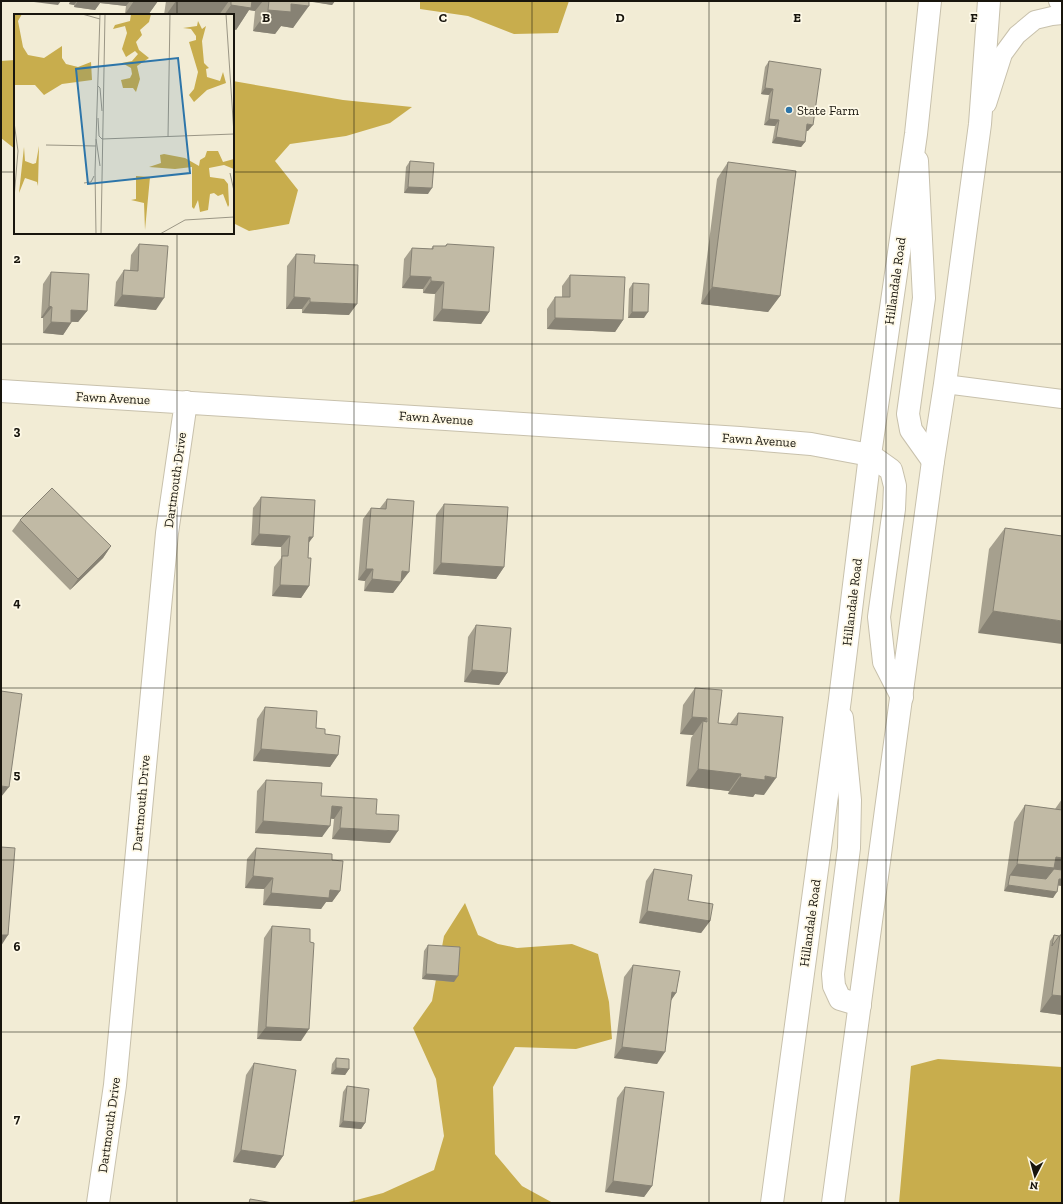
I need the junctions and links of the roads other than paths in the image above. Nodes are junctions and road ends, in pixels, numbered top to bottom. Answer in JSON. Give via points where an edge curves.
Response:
{"nodes":[{"id":1,"x":930,"y":1,"type":"edge"},
{"id":2,"x":989,"y":1,"type":"edge"},
{"id":3,"x":1058,"y":1,"type":"edge"},
{"id":4,"x":1062,"y":2,"type":"edge"},
{"id":5,"x":1062,"y":15,"type":"edge"},
{"id":6,"x":980,"y":124,"type":"junction"},
{"id":7,"x":916,"y":134,"type":"junction"},
{"id":8,"x":945,"y":384,"type":"junction"},
{"id":9,"x":1,"y":392,"type":"edge"},
{"id":10,"x":1062,"y":399,"type":"edge"},
{"id":11,"x":186,"y":402,"type":"junction"},
{"id":12,"x":870,"y":455,"type":"junction"},
{"id":13,"x":933,"y":461,"type":"junction"},
{"id":14,"x":902,"y":696,"type":"junction"},
{"id":15,"x":840,"y":699,"type":"junction"},
{"id":16,"x":860,"y":1005,"type":"junction"},
{"id":17,"x":98,"y":1203,"type":"edge"},
{"id":18,"x":772,"y":1203,"type":"edge"},
{"id":19,"x":833,"y":1203,"type":"edge"}],
"edges":[{"from":1,"to":7,"type":"street","name":"Hillandale Road"},
{"from":2,"to":6,"type":"street"},
{"from":3,"to":4,"type":"lane"},
{"from":5,"to":6,"type":"lane","via":[[1035,20],[1017,35],[1003,54]]},
{"from":6,"to":8,"type":"street"},
{"from":7,"to":12,"type":"street","name":"Hillandale Road"},
{"from":7,"to":13,"type":"street","via":[[924,298],[908,414],[911,430]]},
{"from":8,"to":10,"type":"lane"},
{"from":8,"to":13,"type":"street"},
{"from":9,"to":11,"type":"street","name":"Fawn Avenue"},
{"from":11,"to":12,"type":"street","name":"Fawn Avenue","via":[[811,444]]},
{"from":11,"to":17,"type":"street","name":"Dartmouth Drive","via":[[167,533],[115,1085]]},
{"from":12,"to":14,"type":"street","via":[[891,470],[895,486],[879,617],[884,662]]},
{"from":12,"to":15,"type":"street","name":"Hillandale Road"},
{"from":13,"to":14,"type":"street"},
{"from":14,"to":16,"type":"street"},
{"from":15,"to":16,"type":"street","via":[[850,800],[849,848],[833,974],[834,986],[840,999]]},
{"from":15,"to":18,"type":"street","name":"Hillandale Road"},
{"from":16,"to":19,"type":"street"}]}
